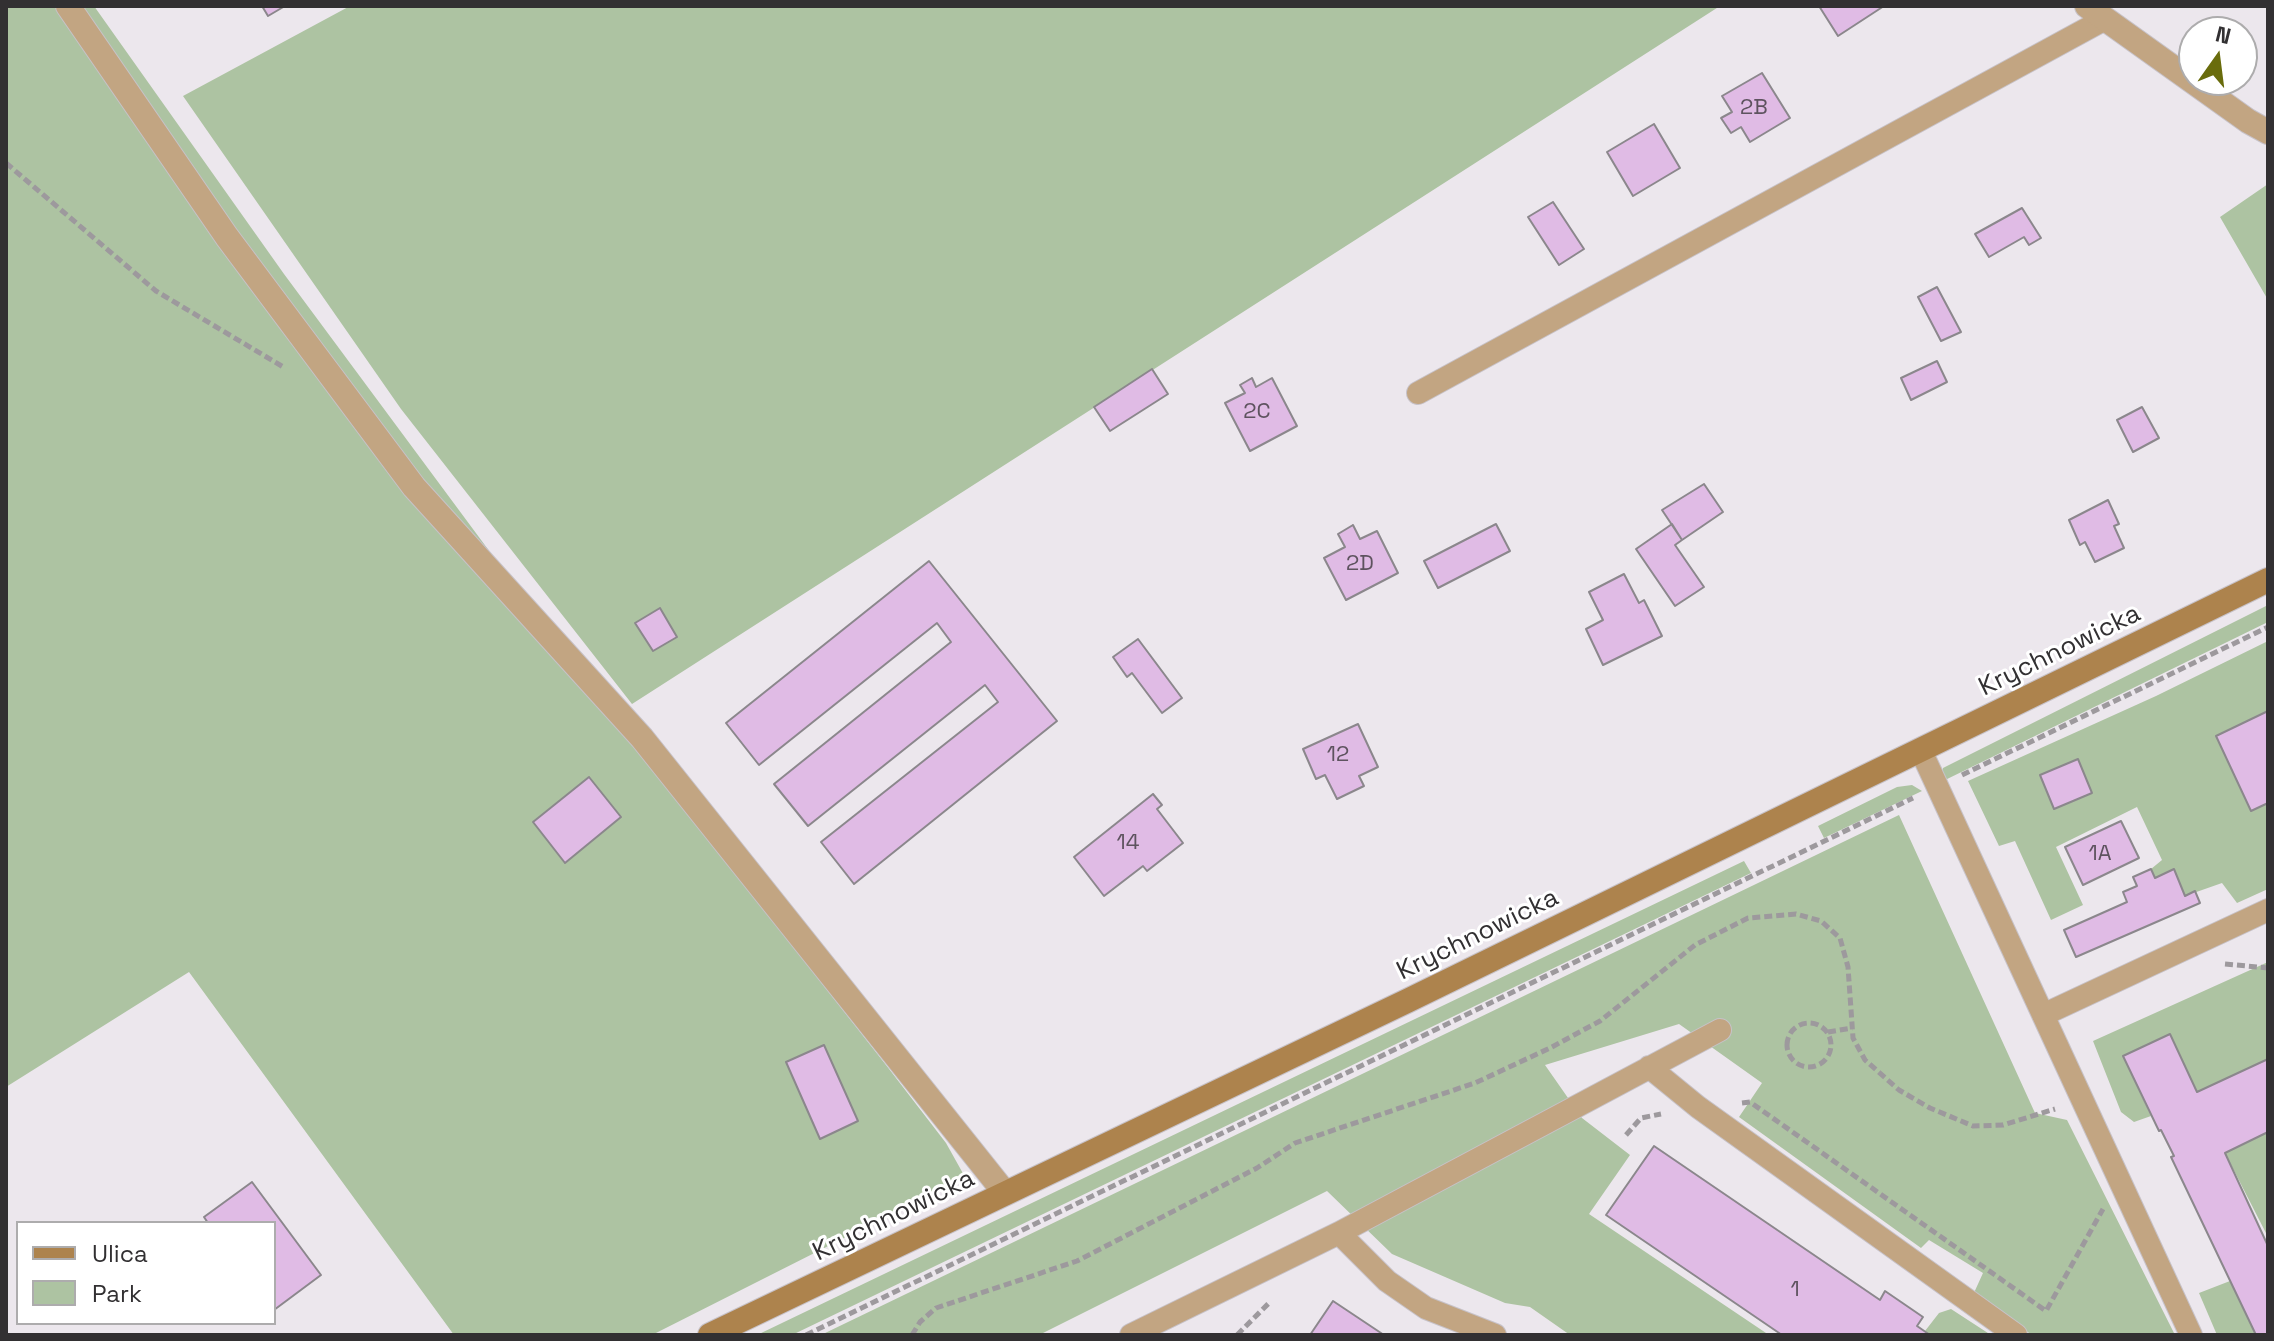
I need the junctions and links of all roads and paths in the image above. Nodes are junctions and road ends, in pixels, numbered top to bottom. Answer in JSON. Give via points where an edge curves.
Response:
{"nodes":[{"id":1,"x":68,"y":6,"type":"edge"},
{"id":2,"x":2096,"y":12,"type":"edge"},
{"id":3,"x":2268,"y":132,"type":"edge"},
{"id":4,"x":6,"y":163,"type":"edge"},
{"id":5,"x":286,"y":369,"type":"dead end"},
{"id":6,"x":1418,"y":393,"type":"dead end"},
{"id":7,"x":2268,"y":580,"type":"edge"},
{"id":8,"x":2268,"y":627,"type":"edge"},
{"id":9,"x":1921,"y":751,"type":"junction"},
{"id":10,"x":1937,"y":786,"type":"junction"},
{"id":11,"x":2268,"y":910,"type":"edge"},
{"id":12,"x":2043,"y":1015,"type":"junction"},
{"id":13,"x":1852,"y":1028,"type":"junction"},
{"id":14,"x":1720,"y":1030,"type":"dead end"},
{"id":15,"x":1828,"y":1032,"type":"junction"},
{"id":16,"x":1649,"y":1067,"type":"junction"},
{"id":17,"x":2082,"y":1100,"type":"junction"},
{"id":18,"x":1698,"y":1107,"type":"junction"},
{"id":19,"x":1626,"y":1135,"type":"dead end"},
{"id":20,"x":2119,"y":1180,"type":"junction"},
{"id":21,"x":1005,"y":1193,"type":"junction"},
{"id":22,"x":1339,"y":1233,"type":"junction"},
{"id":23,"x":710,"y":1335,"type":"edge"},
{"id":24,"x":806,"y":1335,"type":"edge"},
{"id":25,"x":912,"y":1335,"type":"edge"},
{"id":26,"x":1131,"y":1335,"type":"edge"},
{"id":27,"x":1495,"y":1335,"type":"edge"},
{"id":28,"x":2016,"y":1335,"type":"edge"},
{"id":29,"x":2191,"y":1335,"type":"edge"}],
"edges":[{"from":1,"to":21,"type":"street","via":[[227,237],[414,487],[642,738]]},
{"from":2,"to":3,"type":"street"},
{"from":2,"to":6,"type":"lane"},
{"from":4,"to":5,"type":"path","via":[[156,291]]},
{"from":7,"to":9,"type":"street","name":"Krychnowicka"},
{"from":8,"to":10,"type":"path"},
{"from":9,"to":10,"type":"lane"},
{"from":9,"to":21,"type":"street","name":"Krychnowicka"},
{"from":10,"to":12,"type":"lane"},
{"from":10,"to":24,"type":"path"},
{"from":11,"to":12,"type":"lane"},
{"from":12,"to":17,"type":"lane"},
{"from":13,"to":15,"type":"path"},
{"from":13,"to":17,"type":"path","via":[[1865,1060],[1899,1090],[1973,1126],[2003,1125]]},
{"from":13,"to":25,"type":"path","via":[[1848,967],[1840,938],[1821,921],[1796,914],[1748,918],[1695,945],[1600,1021],[1550,1048],[1475,1083],[1295,1143],[1077,1261],[936,1308]]},
{"from":14,"to":16,"type":"lane"},
{"from":15,"to":15,"type":"path","via":[[1818,1023],[1792,1030],[1786,1043],[1790,1057],[1801,1066],[1815,1067],[1832,1046]]},
{"from":16,"to":18,"type":"lane"},
{"from":16,"to":22,"type":"lane"},
{"from":17,"to":20,"type":"lane"},
{"from":18,"to":19,"type":"path","via":[[1641,1118]]},
{"from":18,"to":20,"type":"path","via":[[1750,1102],[2046,1311]]},
{"from":18,"to":28,"type":"lane"},
{"from":20,"to":29,"type":"lane"},
{"from":21,"to":23,"type":"street","name":"Krychnowicka"},
{"from":22,"to":26,"type":"lane"},
{"from":22,"to":27,"type":"lane","via":[[1387,1281],[1426,1308]]}]}
